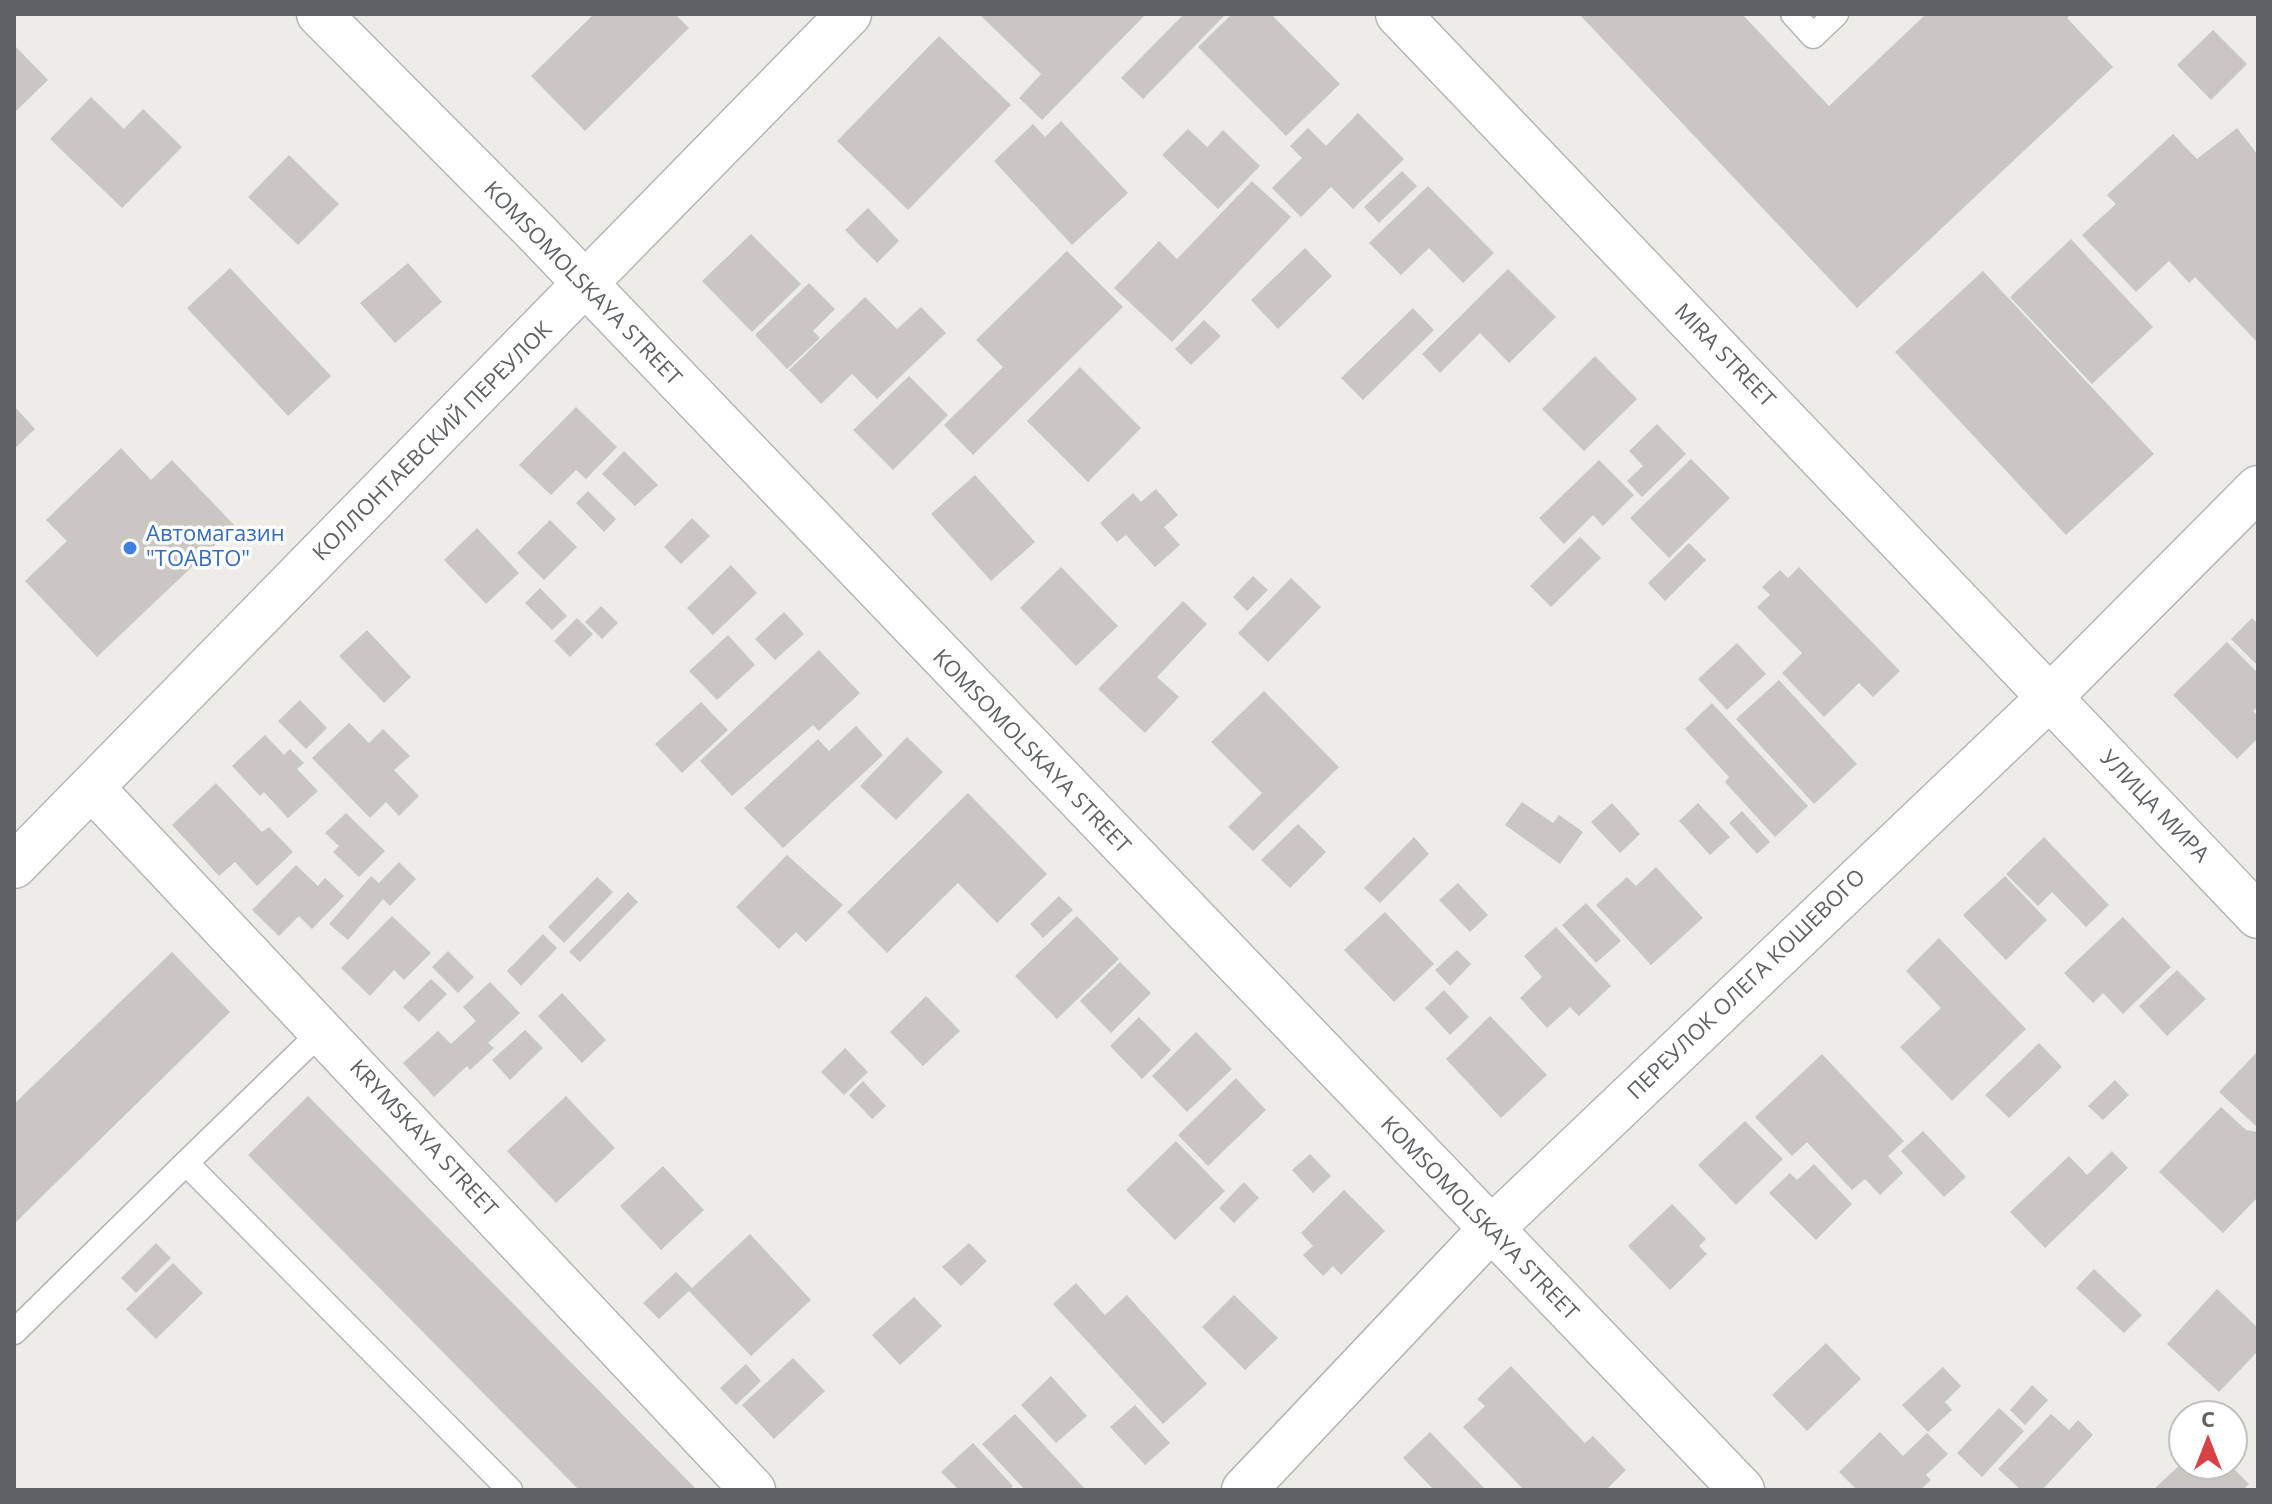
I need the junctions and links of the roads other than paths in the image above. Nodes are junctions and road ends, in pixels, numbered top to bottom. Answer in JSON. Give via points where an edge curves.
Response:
{"nodes":[{"id":1,"x":319,"y":14,"type":"edge"},
{"id":2,"x":849,"y":14,"type":"edge"},
{"id":3,"x":1398,"y":14,"type":"edge"},
{"id":4,"x":1793,"y":14,"type":"edge"},
{"id":5,"x":1836,"y":14,"type":"edge"},
{"id":6,"x":585,"y":287,"type":"junction"},
{"id":7,"x":2258,"y":488,"type":"edge"},
{"id":8,"x":2050,"y":697,"type":"junction"},
{"id":9,"x":92,"y":788,"type":"junction"},
{"id":10,"x":14,"y":866,"type":"edge"},
{"id":11,"x":2258,"y":916,"type":"edge"},
{"id":12,"x":322,"y":1031,"type":"junction"},
{"id":13,"x":186,"y":1163,"type":"junction"},
{"id":14,"x":1489,"y":1231,"type":"junction"},
{"id":15,"x":14,"y":1332,"type":"edge"},
{"id":16,"x":510,"y":1490,"type":"edge"},
{"id":17,"x":753,"y":1490,"type":"edge"},
{"id":18,"x":1244,"y":1490,"type":"edge"},
{"id":19,"x":1742,"y":1490,"type":"edge"}],
"edges":[{"from":1,"to":6,"type":"street","name":"KOMSOMOLSKAYA STREET"},
{"from":2,"to":6,"type":"street","name":"КОЛЛОНТАЕВСКИЙ ПЕРЕУЛОК"},
{"from":3,"to":8,"type":"street","name":"MIRA STREET"},
{"from":4,"to":5,"type":"lane","via":[[1813,36]]},
{"from":6,"to":9,"type":"street","name":"КОЛЛОНТАЕВСКИЙ ПЕРЕУЛОК"},
{"from":6,"to":14,"type":"street","name":"KOMSOMOLSKAYA STREET"},
{"from":7,"to":8,"type":"street","name":"ПЕРЕУЛОК ОЛЕГА КОШЕВОГО"},
{"from":8,"to":11,"type":"street","name":"УЛИЦА МИРА"},
{"from":8,"to":14,"type":"street","name":"ПЕРЕУЛОК ОЛЕГА КОШЕВОГО"},
{"from":9,"to":10,"type":"street","name":"КОЛЛОНТАЕВСКИЙ ПЕРЕУЛОК"},
{"from":9,"to":12,"type":"street","name":"KRYMSKAYA STREET"},
{"from":12,"to":13,"type":"lane"},
{"from":12,"to":17,"type":"street","name":"KRYMSKAYA STREET"},
{"from":13,"to":15,"type":"lane"},
{"from":13,"to":16,"type":"lane"},
{"from":14,"to":18,"type":"street","name":"ПЕРЕУЛОК ОЛЕГА КОШЕВОГО"},
{"from":14,"to":19,"type":"street","name":"KOMSOMOLSKAYA STREET"}]}
